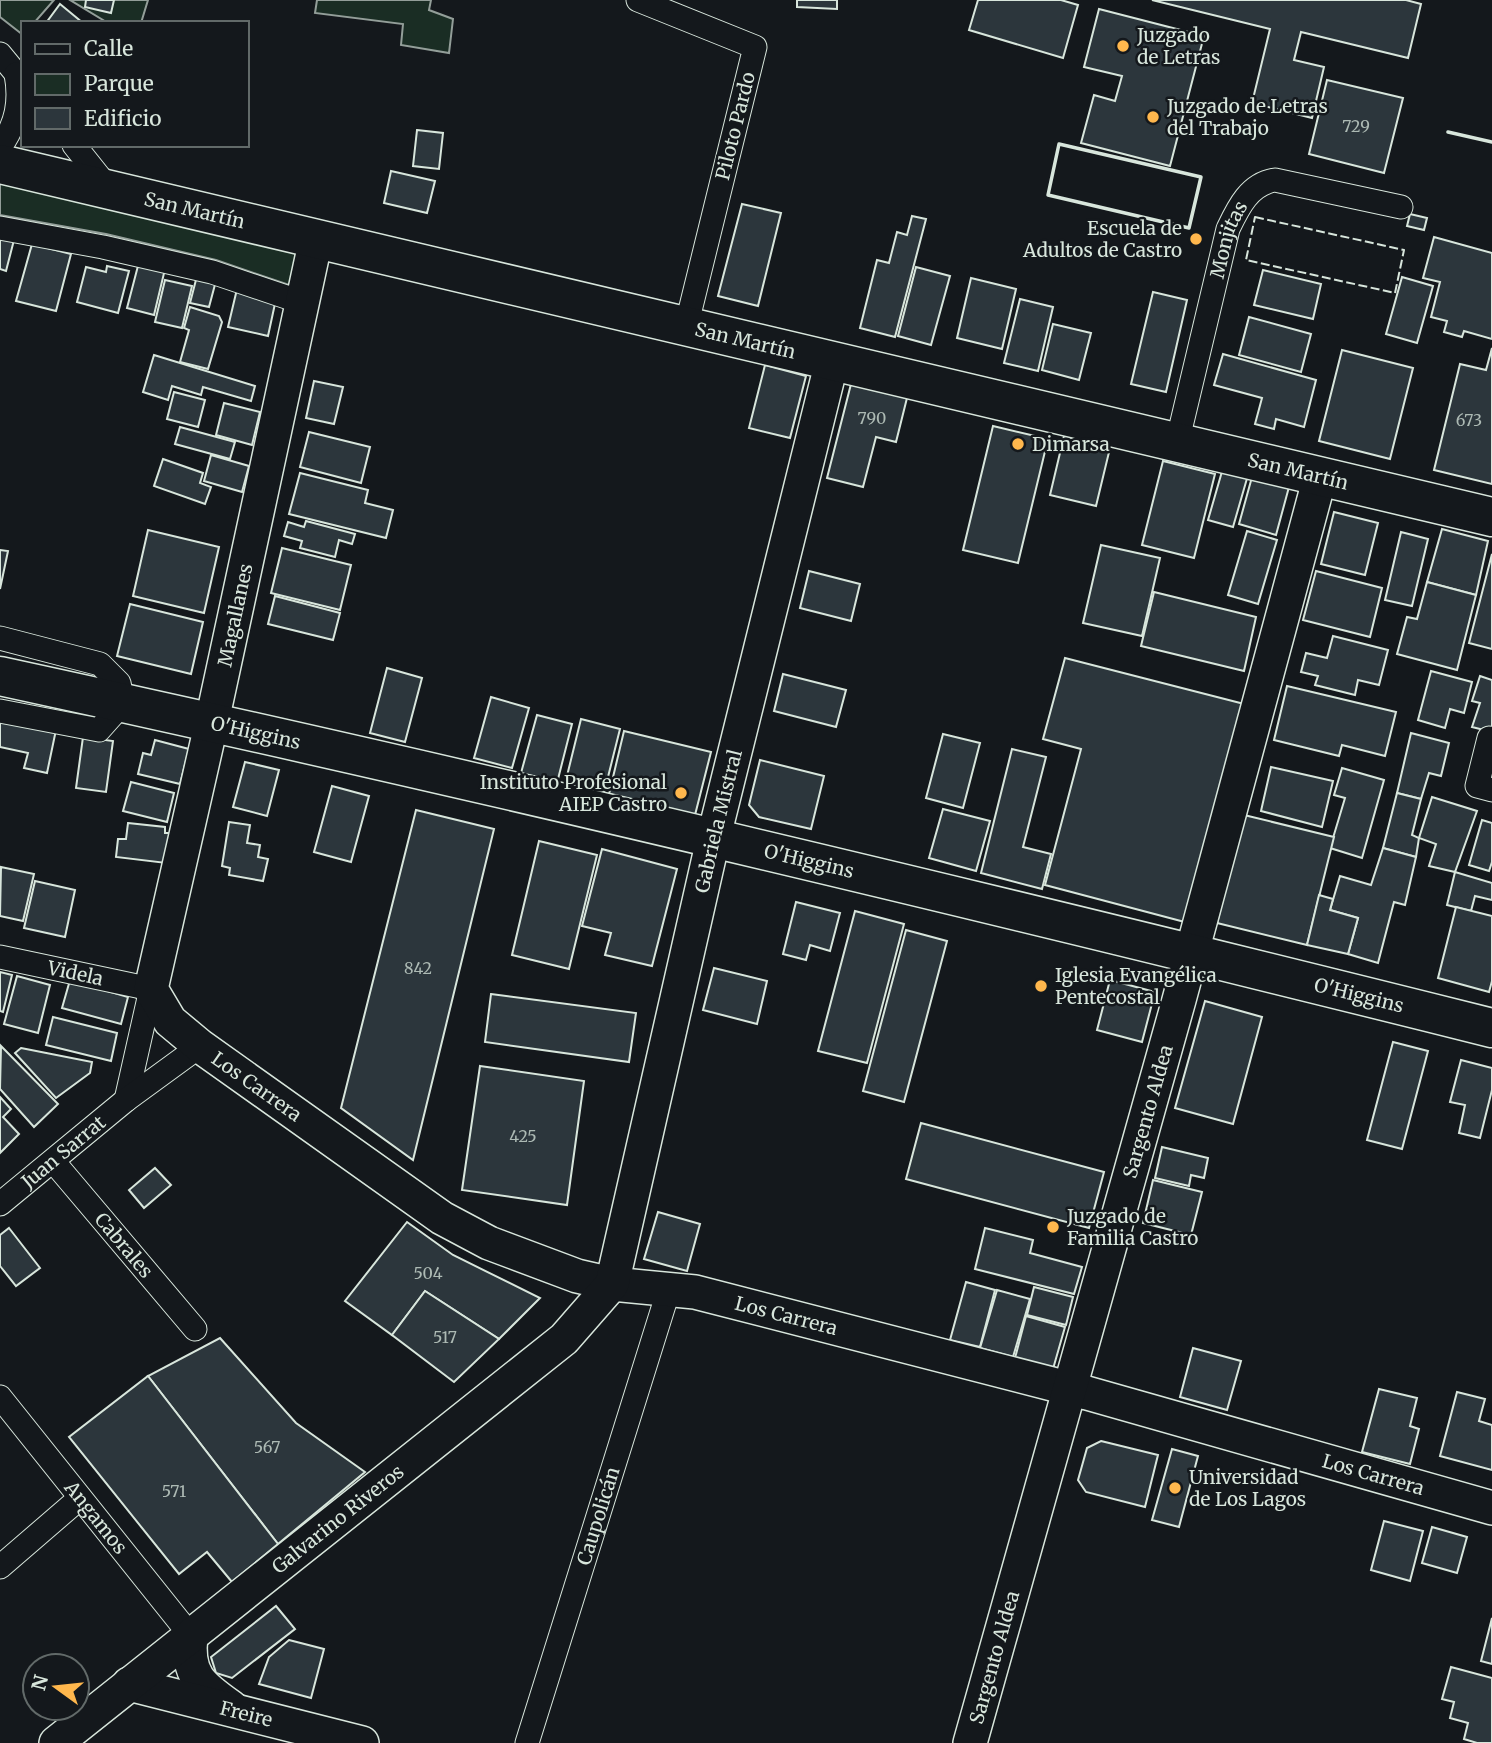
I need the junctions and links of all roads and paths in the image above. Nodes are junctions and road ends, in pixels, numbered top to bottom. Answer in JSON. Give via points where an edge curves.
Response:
{"nodes":[{"id":1,"x":638,"y":0,"type":"edge"},
{"id":2,"x":0,"y":54,"type":"edge"},
{"id":3,"x":19,"y":78,"type":"edge"},
{"id":4,"x":0,"y":147,"type":"edge"},
{"id":5,"x":76,"y":147,"type":"edge"},
{"id":6,"x":0,"y":164,"type":"edge"},
{"id":7,"x":111,"y":191,"type":"junction"},
{"id":8,"x":1401,"y":207,"type":"dead end"},
{"id":9,"x":0,"y":228,"type":"edge"},
{"id":10,"x":316,"y":239,"type":"junction"},
{"id":11,"x":301,"y":302,"type":"junction"},
{"id":12,"x":686,"y":327,"type":"junction"},
{"id":13,"x":832,"y":361,"type":"junction"},
{"id":14,"x":1177,"y":443,"type":"junction"},
{"id":15,"x":1320,"y":477,"type":"junction"},
{"id":16,"x":1492,"y":517,"type":"edge"},
{"id":17,"x":0,"y":638,"type":"edge"},
{"id":18,"x":0,"y":676,"type":"edge"},
{"id":19,"x":124,"y":703,"type":"junction"},
{"id":20,"x":0,"y":711,"type":"edge"},
{"id":21,"x":212,"y":721,"type":"junction"},
{"id":22,"x":1489,"y":738,"type":"dead end"},
{"id":23,"x":1492,"y":790,"type":"edge"},
{"id":24,"x":713,"y":840,"type":"junction"},
{"id":25,"x":1192,"y":952,"type":"junction"},
{"id":26,"x":0,"y":957,"type":"edge"},
{"id":27,"x":151,"y":989,"type":"junction"},
{"id":28,"x":1492,"y":1028,"type":"edge"},
{"id":29,"x":200,"y":1046,"type":"junction"},
{"id":30,"x":126,"y":1100,"type":"junction"},
{"id":31,"x":52,"y":1161,"type":"junction"},
{"id":32,"x":0,"y":1204,"type":"edge"},
{"id":33,"x":612,"y":1284,"type":"junction"},
{"id":34,"x":669,"y":1289,"type":"junction"},
{"id":35,"x":195,"y":1329,"type":"dead end"},
{"id":36,"x":1070,"y":1389,"type":"junction"},
{"id":37,"x":0,"y":1397,"type":"edge"},
{"id":38,"x":80,"y":1498,"type":"junction"},
{"id":39,"x":1492,"y":1508,"type":"edge"},
{"id":40,"x":0,"y":1567,"type":"edge"},
{"id":41,"x":191,"y":1636,"type":"junction"},
{"id":42,"x":130,"y":1684,"type":"junction"},
{"id":43,"x":234,"y":1710,"type":"junction"},
{"id":44,"x":56,"y":1743,"type":"edge"},
{"id":45,"x":362,"y":1743,"type":"edge"},
{"id":46,"x":527,"y":1743,"type":"edge"},
{"id":47,"x":970,"y":1743,"type":"edge"}],
"edges":[{"from":1,"to":12,"type":"street","name":"Piloto Pardo","via":[[755,47]]},
{"from":2,"to":3,"type":"street"},
{"from":3,"to":4,"type":"street","via":[[17,112]]},
{"from":5,"to":7,"type":"street"},
{"from":6,"to":7,"type":"highway","name":"San Martín"},
{"from":7,"to":10,"type":"highway","name":"San Martín"},
{"from":8,"to":14,"type":"street","name":"Monjitas","via":[[1275,180],[1258,186],[1244,200],[1228,229]]},
{"from":9,"to":11,"type":"street","via":[[212,272]]},
{"from":10,"to":11,"type":"main road","name":"Magallanes"},
{"from":10,"to":12,"type":"highway","name":"San Martín"},
{"from":11,"to":21,"type":"main road","name":"Magallanes"},
{"from":12,"to":13,"type":"highway","name":"San Martín"},
{"from":13,"to":14,"type":"highway","name":"San Martín"},
{"from":13,"to":24,"type":"main road","name":"Gabriela Mistral"},
{"from":14,"to":15,"type":"highway","name":"San Martín"},
{"from":15,"to":16,"type":"highway","name":"San Martín"},
{"from":15,"to":25,"type":"main road","name":"Sargento Aldea"},
{"from":17,"to":19,"type":"street","via":[[100,664],[119,683]]},
{"from":18,"to":19,"type":"highway","name":"O'Higgins"},
{"from":19,"to":20,"type":"street","via":[[99,730]]},
{"from":19,"to":21,"type":"highway","name":"O'Higgins"},
{"from":21,"to":24,"type":"highway","name":"O'Higgins"},
{"from":21,"to":27,"type":"main road","name":"Magallanes"},
{"from":22,"to":23,"type":"street","via":[[1476,786]]},
{"from":24,"to":25,"type":"highway","name":"O'Higgins"},
{"from":24,"to":33,"type":"main road","name":"Gabriela Mistral"},
{"from":25,"to":28,"type":"highway","name":"O'Higgins"},
{"from":25,"to":36,"type":"main road","name":"Sargento Aldea"},
{"from":26,"to":27,"type":"street","name":"Videla"},
{"from":27,"to":29,"type":"main road","name":"Los Carrera","via":[[170,1021]]},
{"from":27,"to":30,"type":"street"},
{"from":29,"to":30,"type":"street","name":"Juan Sarrat"},
{"from":29,"to":33,"type":"main road","name":"Los Carrera","via":[[442,1218],[489,1243]]},
{"from":30,"to":31,"type":"street","name":"Juan Sarrat"},
{"from":31,"to":32,"type":"street","name":"Juan Sarrat"},
{"from":31,"to":35,"type":"street","name":"Cabrales"},
{"from":33,"to":34,"type":"main road","name":"Los Carrera"},
{"from":33,"to":41,"type":"main road","name":"Galvarino Riveros","via":[[564,1339]]},
{"from":34,"to":36,"type":"main road","name":"Los Carrera"},
{"from":34,"to":46,"type":"street","name":"Caupolicán"},
{"from":36,"to":39,"type":"main road","name":"Los Carrera"},
{"from":36,"to":47,"type":"main road","name":"Sargento Aldea"},
{"from":37,"to":38,"type":"street","name":"Angamos"},
{"from":38,"to":40,"type":"street"},
{"from":38,"to":41,"type":"street","name":"Angamos"},
{"from":41,"to":42,"type":"main road","name":"Galvarino Riveros"},
{"from":41,"to":43,"type":"main road","via":[[191,1667],[210,1692]]},
{"from":42,"to":43,"type":"main road","name":"Freire"},
{"from":42,"to":44,"type":"main road","name":"Galvarino Riveros"},
{"from":43,"to":45,"type":"main road","name":"Freire"}]}
